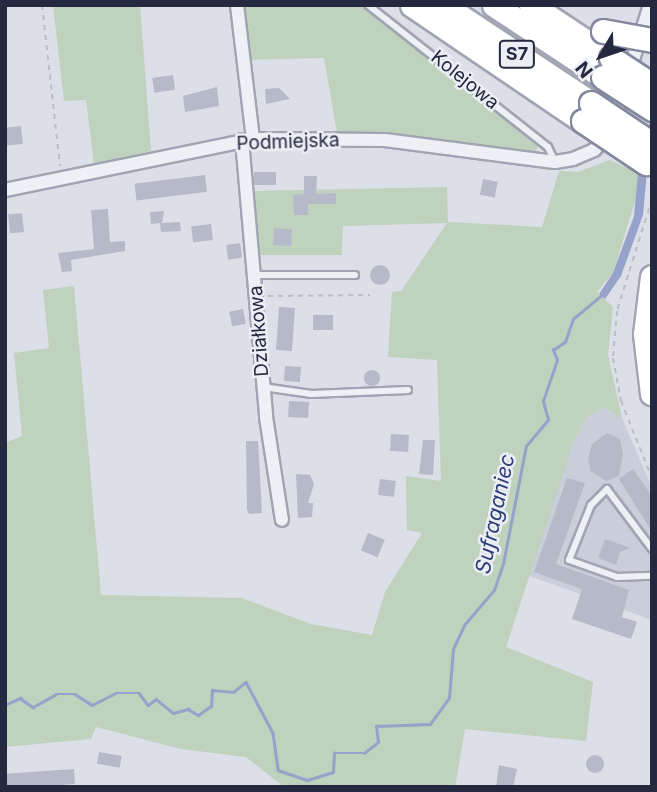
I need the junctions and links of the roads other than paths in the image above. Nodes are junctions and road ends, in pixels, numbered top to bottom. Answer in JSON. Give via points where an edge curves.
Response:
{"nodes":[{"id":1,"x":237,"y":5,"type":"edge"},
{"id":2,"x":368,"y":5,"type":"edge"},
{"id":3,"x":412,"y":5,"type":"edge"},
{"id":4,"x":443,"y":5,"type":"edge"},
{"id":5,"x":494,"y":5,"type":"edge"},
{"id":6,"x":531,"y":5,"type":"edge"},
{"id":7,"x":545,"y":5,"type":"edge"},
{"id":8,"x":650,"y":5,"type":"edge"},
{"id":9,"x":652,"y":40,"type":"edge"},
{"id":10,"x":607,"y":67,"type":"junction"},
{"id":11,"x":652,"y":85,"type":"edge"},
{"id":12,"x":652,"y":109,"type":"edge"},
{"id":13,"x":587,"y":112,"type":"junction"},
{"id":14,"x":247,"y":140,"type":"junction"},
{"id":15,"x":650,"y":161,"type":"edge"},
{"id":16,"x":555,"y":162,"type":"junction"},
{"id":17,"x":5,"y":190,"type":"edge"},
{"id":18,"x":255,"y":275,"type":"junction"},
{"id":19,"x":355,"y":275,"type":"dead end"},
{"id":20,"x":652,"y":277,"type":"edge"},
{"id":21,"x":263,"y":387,"type":"junction"},
{"id":22,"x":408,"y":390,"type":"dead end"},
{"id":23,"x":652,"y":394,"type":"edge"},
{"id":24,"x":282,"y":520,"type":"dead end"},
{"id":25,"x":652,"y":548,"type":"edge"},
{"id":26,"x":652,"y":576,"type":"edge"}],
"edges":[{"from":1,"to":14,"type":"street","name":"Działkowa"},
{"from":2,"to":16,"type":"lane","name":"Kolejowa","via":[[548,147]]},
{"from":3,"to":13,"type":"highway"},
{"from":4,"to":13,"type":"highway","number":"S7"},
{"from":5,"to":10,"type":"highway","number":"S7"},
{"from":6,"to":10,"type":"highway"},
{"from":7,"to":9,"type":"highway","bridge":true,"via":[[603,31]]},
{"from":8,"to":16,"type":"street","name":"Podmiejska","via":[[610,134],[594,150]]},
{"from":10,"to":11,"type":"highway","bridge":true},
{"from":10,"to":12,"type":"highway","number":"S7","bridge":true},
{"from":13,"to":15,"type":"highway","bridge":true},
{"from":14,"to":16,"type":"street","name":"Podmiejska","via":[[385,140]]},
{"from":14,"to":17,"type":"street","name":"Podmiejska"},
{"from":14,"to":18,"type":"street","name":"Działkowa"},
{"from":18,"to":19,"type":"lane"},
{"from":18,"to":21,"type":"street","name":"Działkowa"},
{"from":20,"to":23,"type":"highway","via":[[645,334]]},
{"from":21,"to":22,"type":"lane","via":[[311,394]]},
{"from":21,"to":24,"type":"street","name":"Działkowa"},
{"from":25,"to":26,"type":"lane","via":[[607,489],[591,505],[569,560],[617,577]]}]}
